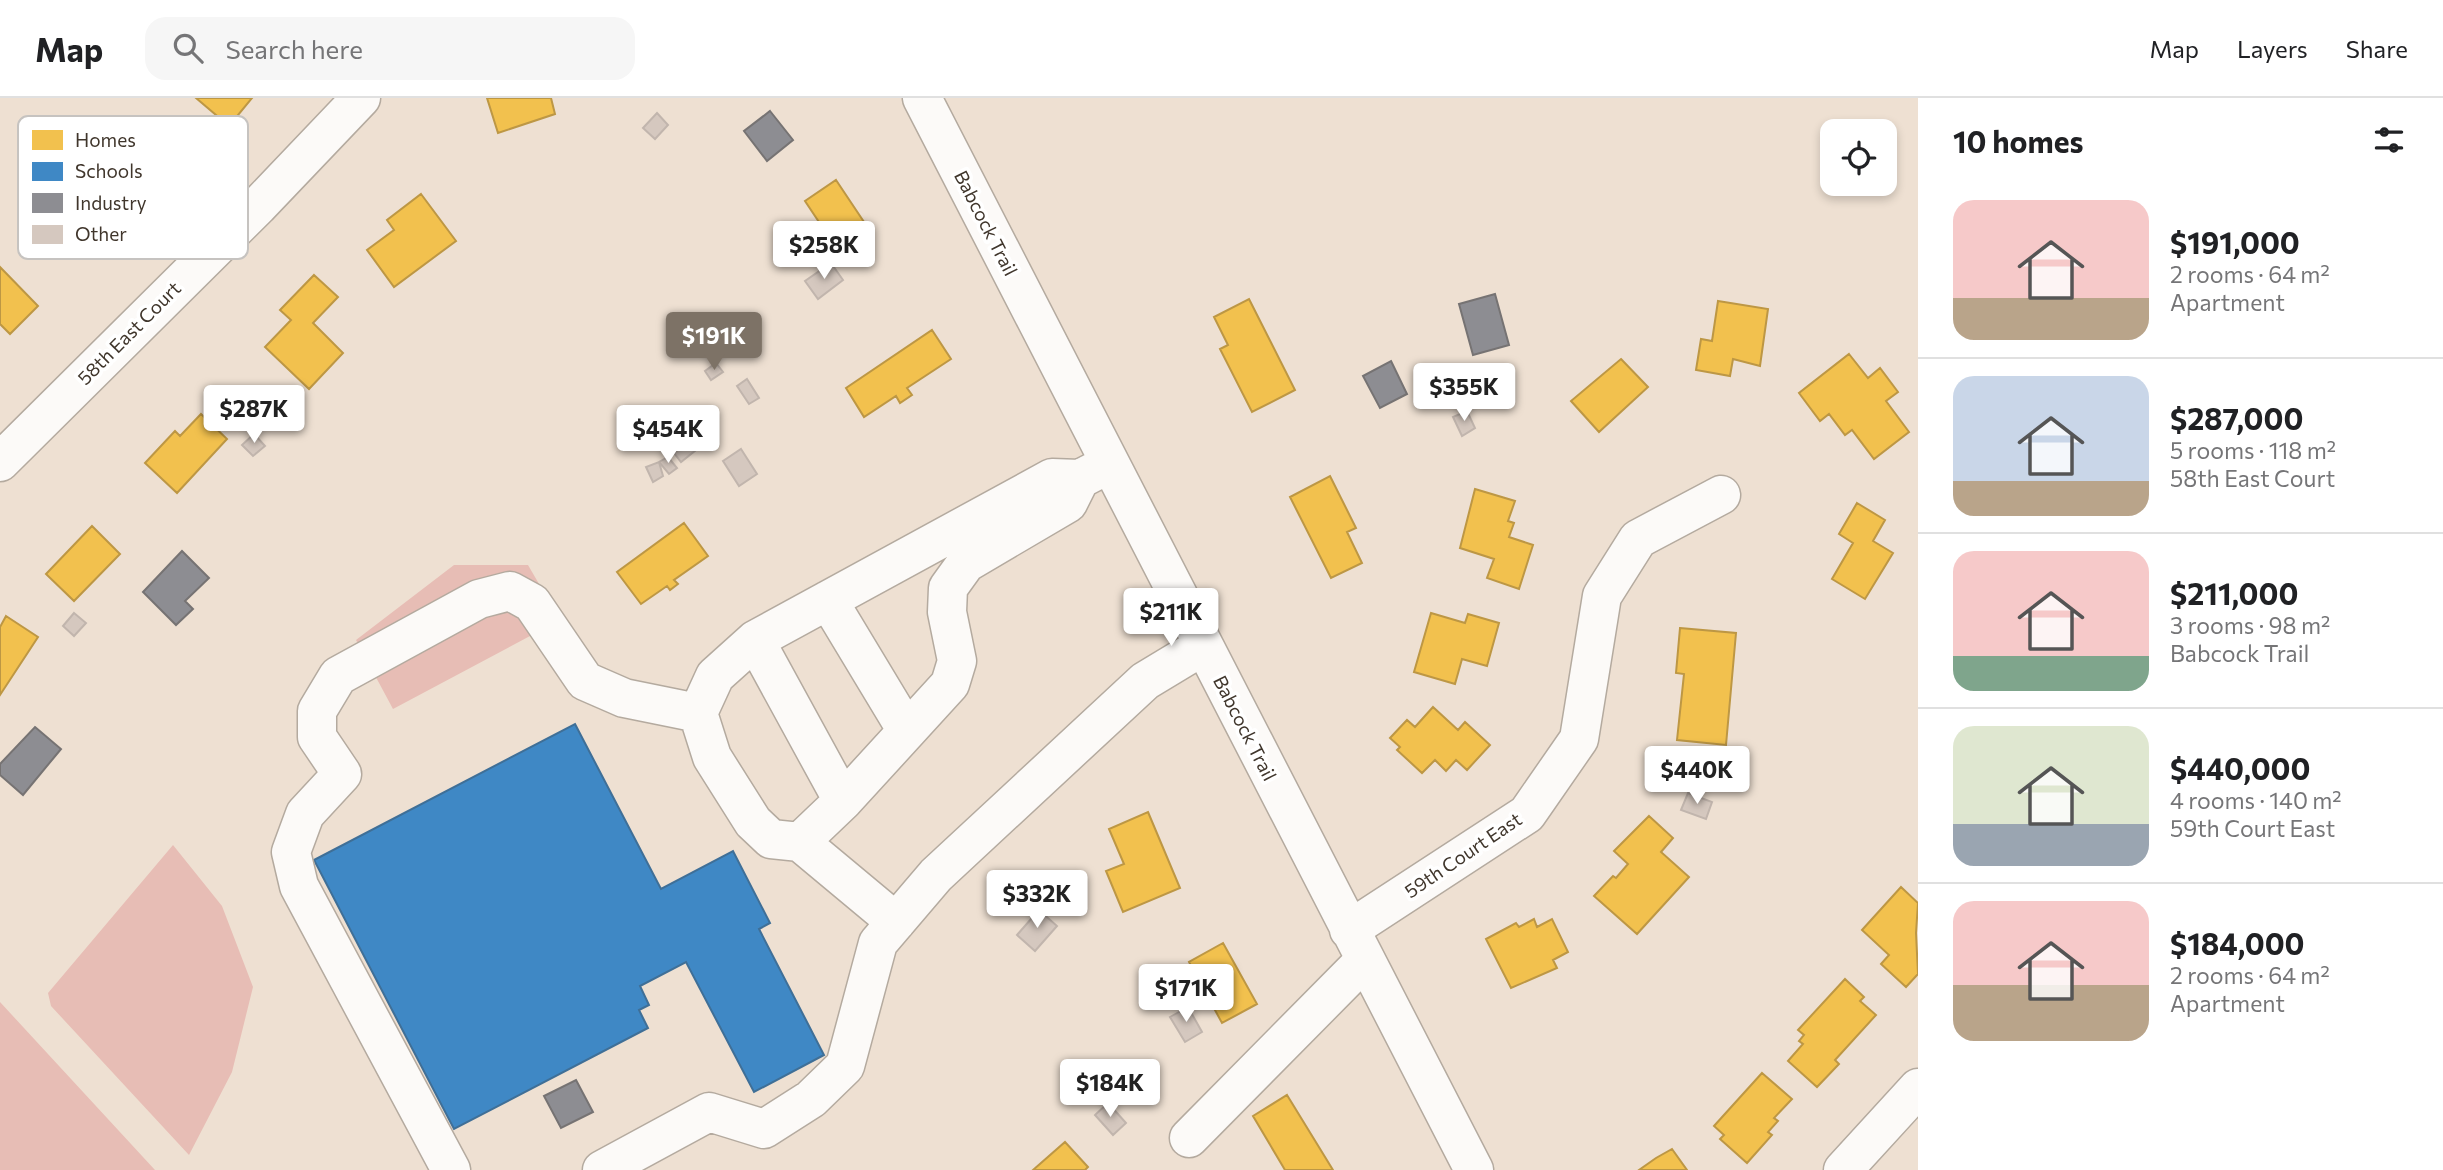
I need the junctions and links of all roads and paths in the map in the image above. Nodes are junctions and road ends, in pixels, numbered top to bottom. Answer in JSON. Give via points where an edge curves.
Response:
{"nodes":[{"id":1,"x":361,"y":98,"type":"edge"},
{"id":2,"x":922,"y":98,"type":"edge"},
{"id":3,"x":248,"y":216,"type":"edge"},
{"id":4,"x":202,"y":259,"type":"edge"},
{"id":5,"x":4,"y":448,"type":"edge"},
{"id":6,"x":1094,"y":471,"type":"junction"},
{"id":7,"x":1721,"y":495,"type":"dead end"},
{"id":8,"x":828,"y":600,"type":"junction"},
{"id":9,"x":755,"y":640,"type":"junction"},
{"id":10,"x":1203,"y":646,"type":"junction"},
{"id":11,"x":698,"y":713,"type":"junction"},
{"id":12,"x":907,"y":730,"type":"junction"},
{"id":13,"x":843,"y":801,"type":"junction"},
{"id":14,"x":800,"y":842,"type":"junction"},
{"id":15,"x":895,"y":922,"type":"junction"},
{"id":16,"x":1357,"y":946,"type":"junction"},
{"id":17,"x":1918,"y":1088,"type":"edge"},
{"id":18,"x":1189,"y":1138,"type":"dead end"},
{"id":19,"x":451,"y":1170,"type":"edge"},
{"id":20,"x":603,"y":1170,"type":"edge"},
{"id":21,"x":1474,"y":1170,"type":"edge"},
{"id":22,"x":1843,"y":1170,"type":"edge"}],
"edges":[{"from":1,"to":3,"type":"street","name":"58th East Court"},
{"from":2,"to":6,"type":"street","name":"Babcock Trail"},
{"from":4,"to":5,"type":"street","name":"58th East Court"},
{"from":6,"to":8,"type":"street","via":[[1052,478]]},
{"from":6,"to":10,"type":"street","name":"Babcock Trail"},
{"from":6,"to":12,"type":"street","via":[[1068,503],[966,563],[948,588],[947,612],[957,661],[950,684]]},
{"from":7,"to":16,"type":"street","name":"59th Court East","via":[[1638,539],[1601,596],[1579,738],[1527,814]]},
{"from":8,"to":9,"type":"street"},
{"from":8,"to":12,"type":"street"},
{"from":9,"to":11,"type":"street","via":[[715,676]]},
{"from":9,"to":13,"type":"street"},
{"from":10,"to":15,"type":"street","via":[[1145,681],[936,875]]},
{"from":10,"to":16,"type":"street","name":"Babcock Trail"},
{"from":11,"to":14,"type":"street","via":[[712,757],[753,822],[771,839]]},
{"from":11,"to":19,"type":"street","via":[[624,698],[585,681],[531,603],[510,591],[478,599],[338,676],[317,711],[317,737],[342,774],[304,814],[291,852],[299,886]]},
{"from":12,"to":13,"type":"street"},
{"from":13,"to":14,"type":"street"},
{"from":14,"to":15,"type":"street"},
{"from":15,"to":20,"type":"street","via":[[878,943],[845,1066],[811,1099],[764,1129],[709,1112]]},
{"from":16,"to":18,"type":"street","name":"59th Court East"},
{"from":16,"to":21,"type":"street","name":"Babcock Trail"},
{"from":17,"to":22,"type":"street"}]}
